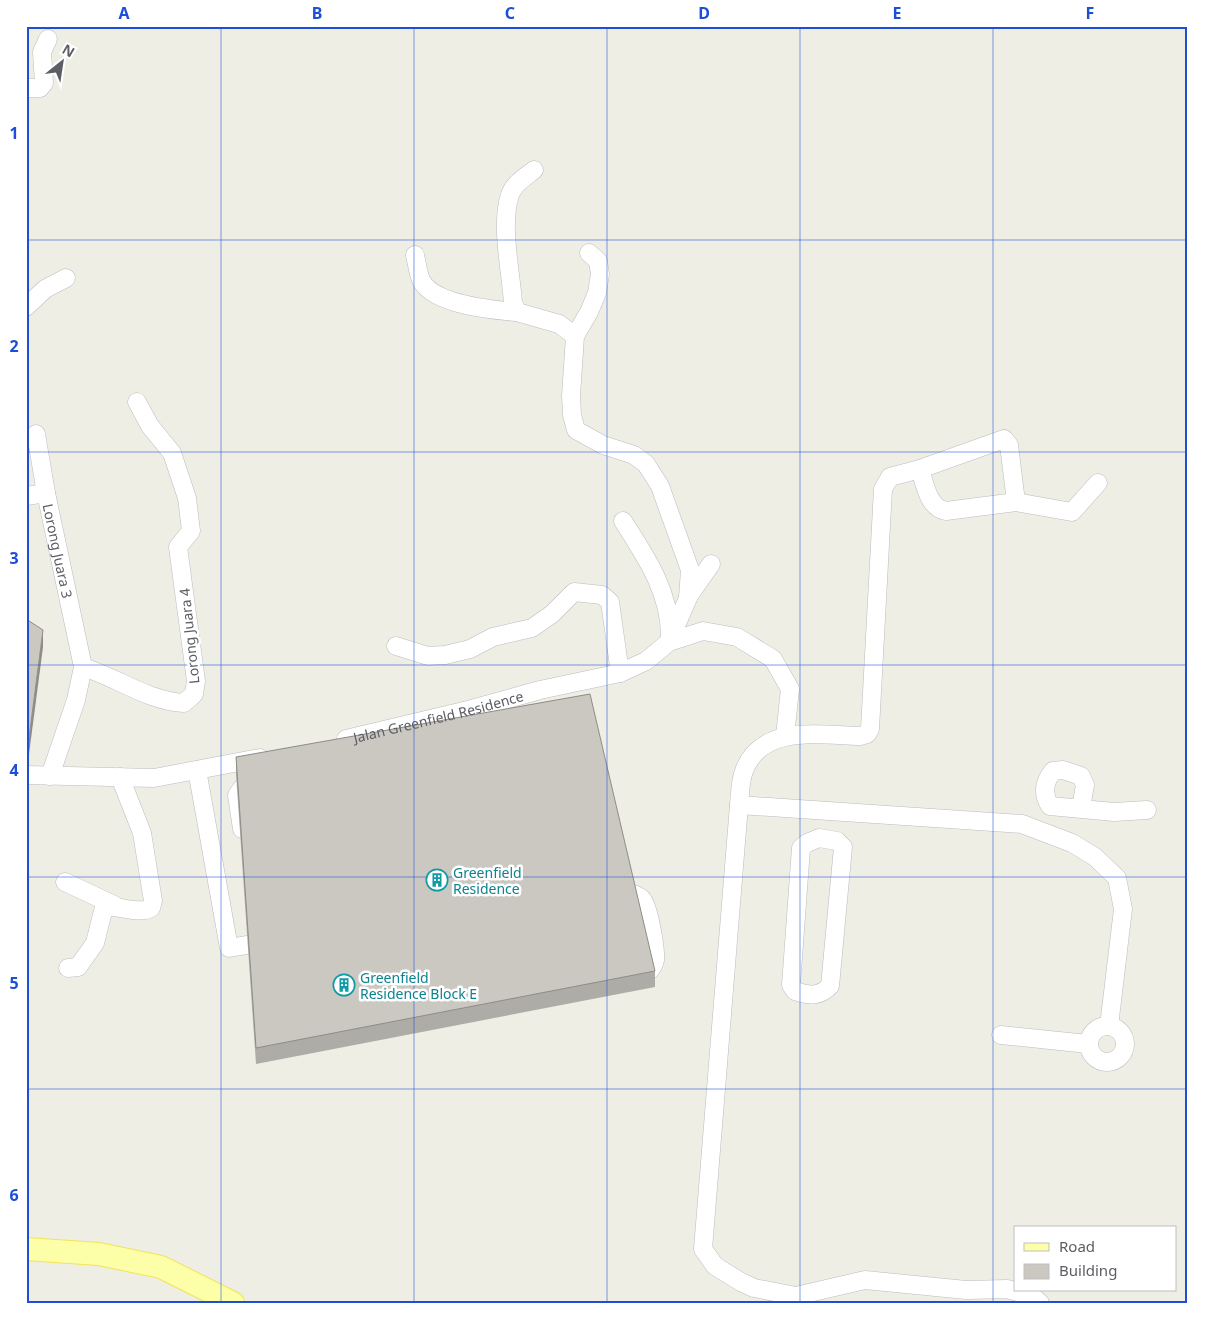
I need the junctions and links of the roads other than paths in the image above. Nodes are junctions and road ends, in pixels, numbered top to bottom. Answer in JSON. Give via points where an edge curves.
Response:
{"nodes":[{"id":1,"x":48,"y":39,"type":"dead end"},
{"id":2,"x":26,"y":88,"type":"edge"},
{"id":3,"x":534,"y":170,"type":"dead end"},
{"id":4,"x":589,"y":253,"type":"dead end"},
{"id":5,"x":415,"y":255,"type":"dead end"},
{"id":6,"x":66,"y":278,"type":"dead end"},
{"id":7,"x":26,"y":307,"type":"edge"},
{"id":8,"x":517,"y":312,"type":"junction"},
{"id":9,"x":575,"y":336,"type":"junction"},
{"id":10,"x":136,"y":402,"type":"dead end"},
{"id":11,"x":36,"y":434,"type":"dead end"},
{"id":12,"x":920,"y":469,"type":"junction"},
{"id":13,"x":1098,"y":482,"type":"dead end"},
{"id":14,"x":46,"y":493,"type":"junction"},
{"id":15,"x":26,"y":496,"type":"edge"},
{"id":16,"x":1016,"y":502,"type":"junction"},
{"id":17,"x":623,"y":521,"type":"dead end"},
{"id":18,"x":711,"y":564,"type":"dead end"},
{"id":19,"x":688,"y":598,"type":"junction"},
{"id":20,"x":670,"y":642,"type":"junction"},
{"id":21,"x":396,"y":646,"type":"dead end"},
{"id":22,"x":84,"y":668,"type":"junction"},
{"id":23,"x":620,"y":673,"type":"junction"},
{"id":24,"x":785,"y":736,"type":"junction"},
{"id":25,"x":326,"y":743,"type":"edge"},
{"id":26,"x":277,"y":754,"type":"edge"},
{"id":27,"x":197,"y":770,"type":"junction"},
{"id":28,"x":26,"y":775,"type":"edge"},
{"id":29,"x":50,"y":776,"type":"junction"},
{"id":30,"x":120,"y":777,"type":"junction"},
{"id":31,"x":271,"y":784,"type":"edge"},
{"id":32,"x":739,"y":805,"type":"junction"},
{"id":33,"x":1050,"y":806,"type":"junction"},
{"id":34,"x":1081,"y":808,"type":"junction"},
{"id":35,"x":1147,"y":810,"type":"dead end"},
{"id":36,"x":827,"y":811,"type":"junction"},
{"id":37,"x":1039,"y":830,"type":"junction"},
{"id":38,"x":825,"y":838,"type":"junction"},
{"id":39,"x":245,"y":844,"type":"edge"},
{"id":40,"x":66,"y":882,"type":"dead end"},
{"id":41,"x":602,"y":891,"type":"edge"},
{"id":42,"x":114,"y":905,"type":"junction"},
{"id":43,"x":257,"y":922,"type":"edge"},
{"id":44,"x":290,"y":938,"type":"edge"},
{"id":45,"x":260,"y":942,"type":"junction"},
{"id":46,"x":68,"y":968,"type":"dead end"},
{"id":47,"x":620,"y":980,"type":"edge"},
{"id":48,"x":1109,"y":1026,"type":"junction"},
{"id":49,"x":1000,"y":1035,"type":"dead end"},
{"id":50,"x":1088,"y":1044,"type":"junction"},
{"id":51,"x":26,"y":1249,"type":"edge"},
{"id":52,"x":1014,"y":1292,"type":"edge"},
{"id":53,"x":1015,"y":1292,"type":"edge"},
{"id":54,"x":232,"y":1303,"type":"edge"},
{"id":55,"x":1040,"y":1303,"type":"edge"}],
"edges":[{"from":1,"to":2,"type":"street","via":[[42,52],[44,83],[40,88]]},
{"from":3,"to":8,"type":"street","via":[[515,186],[510,195],[506,220],[513,303]]},
{"from":4,"to":9,"type":"street","via":[[598,261],[597,292],[590,312]]},
{"from":5,"to":8,"type":"street","via":[[422,282],[443,299],[485,309]]},
{"from":6,"to":7,"type":"street","via":[[45,289]]},
{"from":8,"to":9,"type":"street","via":[[559,324]]},
{"from":9,"to":19,"type":"street","via":[[571,396],[576,430],[603,445],[634,455],[646,464],[660,486],[690,570]]},
{"from":10,"to":22,"type":"street","name":"Lorong Juara 4","via":[[172,453],[187,498],[191,531],[178,547],[196,681],[194,694],[184,703],[165,702]]},
{"from":11,"to":14,"type":"street","name":"Lorong Juara 3"},
{"from":12,"to":16,"type":"street","via":[[931,501],[938,510]]},
{"from":12,"to":16,"type":"street","via":[[1004,439],[1009,444]]},
{"from":12,"to":24,"type":"street","via":[[890,477],[883,489],[870,729],[864,736]]},
{"from":13,"to":16,"type":"street","via":[[1072,512]]},
{"from":14,"to":15,"type":"street"},
{"from":14,"to":22,"type":"street","name":"Lorong Juara 3"},
{"from":17,"to":20,"type":"street","via":[[650,564],[666,600]]},
{"from":18,"to":19,"type":"street"},
{"from":19,"to":20,"type":"street"},
{"from":20,"to":23,"type":"street","name":"Jalan Greenfield Residence","via":[[646,661]]},
{"from":20,"to":24,"type":"street","via":[[703,631],[737,637],[773,659],[790,689]]},
{"from":21,"to":23,"type":"street","via":[[428,656],[470,649],[493,637],[532,628],[552,614],[570,594],[581,592],[602,595],[610,602]]},
{"from":22,"to":29,"type":"street"},
{"from":23,"to":25,"type":"street","name":"Jalan Greenfield Residence"},
{"from":24,"to":32,"type":"street","via":[[766,743],[754,754],[744,771]]},
{"from":26,"to":27,"type":"street"},
{"from":27,"to":30,"type":"street","via":[[154,778]]},
{"from":27,"to":45,"type":"street","via":[[229,948]]},
{"from":28,"to":29,"type":"street"},
{"from":29,"to":30,"type":"street"},
{"from":30,"to":42,"type":"street","via":[[142,833],[154,901],[145,911]]},
{"from":31,"to":39,"type":"street","via":[[242,788],[237,794]]},
{"from":32,"to":36,"type":"street"},
{"from":32,"to":52,"type":"street","via":[[702,1249],[714,1266],[741,1282],[754,1288],[796,1296],[865,1280]]},
{"from":33,"to":34,"type":"street"},
{"from":33,"to":34,"type":"street","via":[[1045,799],[1045,786],[1053,771],[1063,770],[1081,776],[1085,785]]},
{"from":33,"to":37,"type":"street"},
{"from":34,"to":35,"type":"street","via":[[1114,812]]},
{"from":36,"to":37,"type":"street","via":[[1002,822]]},
{"from":36,"to":38,"type":"street"},
{"from":37,"to":48,"type":"street","via":[[1096,857],[1117,878],[1123,909]]},
{"from":38,"to":38,"type":"street","via":[[807,842],[801,848],[791,985],[795,991],[804,994],[815,995],[830,986],[843,848],[838,841]]},
{"from":40,"to":42,"type":"street"},
{"from":41,"to":47,"type":"street","via":[[630,893],[647,905],[655,959],[653,966],[640,978]]},
{"from":42,"to":46,"type":"street","via":[[104,907],[95,943],[86,958],[78,967]]},
{"from":43,"to":45,"type":"street"},
{"from":44,"to":45,"type":"street"},
{"from":48,"to":50,"type":"street","via":[[1091,1034]]},
{"from":48,"to":50,"type":"street","via":[[1118,1030],[1124,1039],[1124,1049],[1119,1058],[1110,1062],[1100,1061]]},
{"from":49,"to":50,"type":"street"},
{"from":51,"to":54,"type":"main road","via":[[99,1254],[161,1267]]},
{"from":53,"to":55,"type":"street","via":[[1032,1296]]}]}
